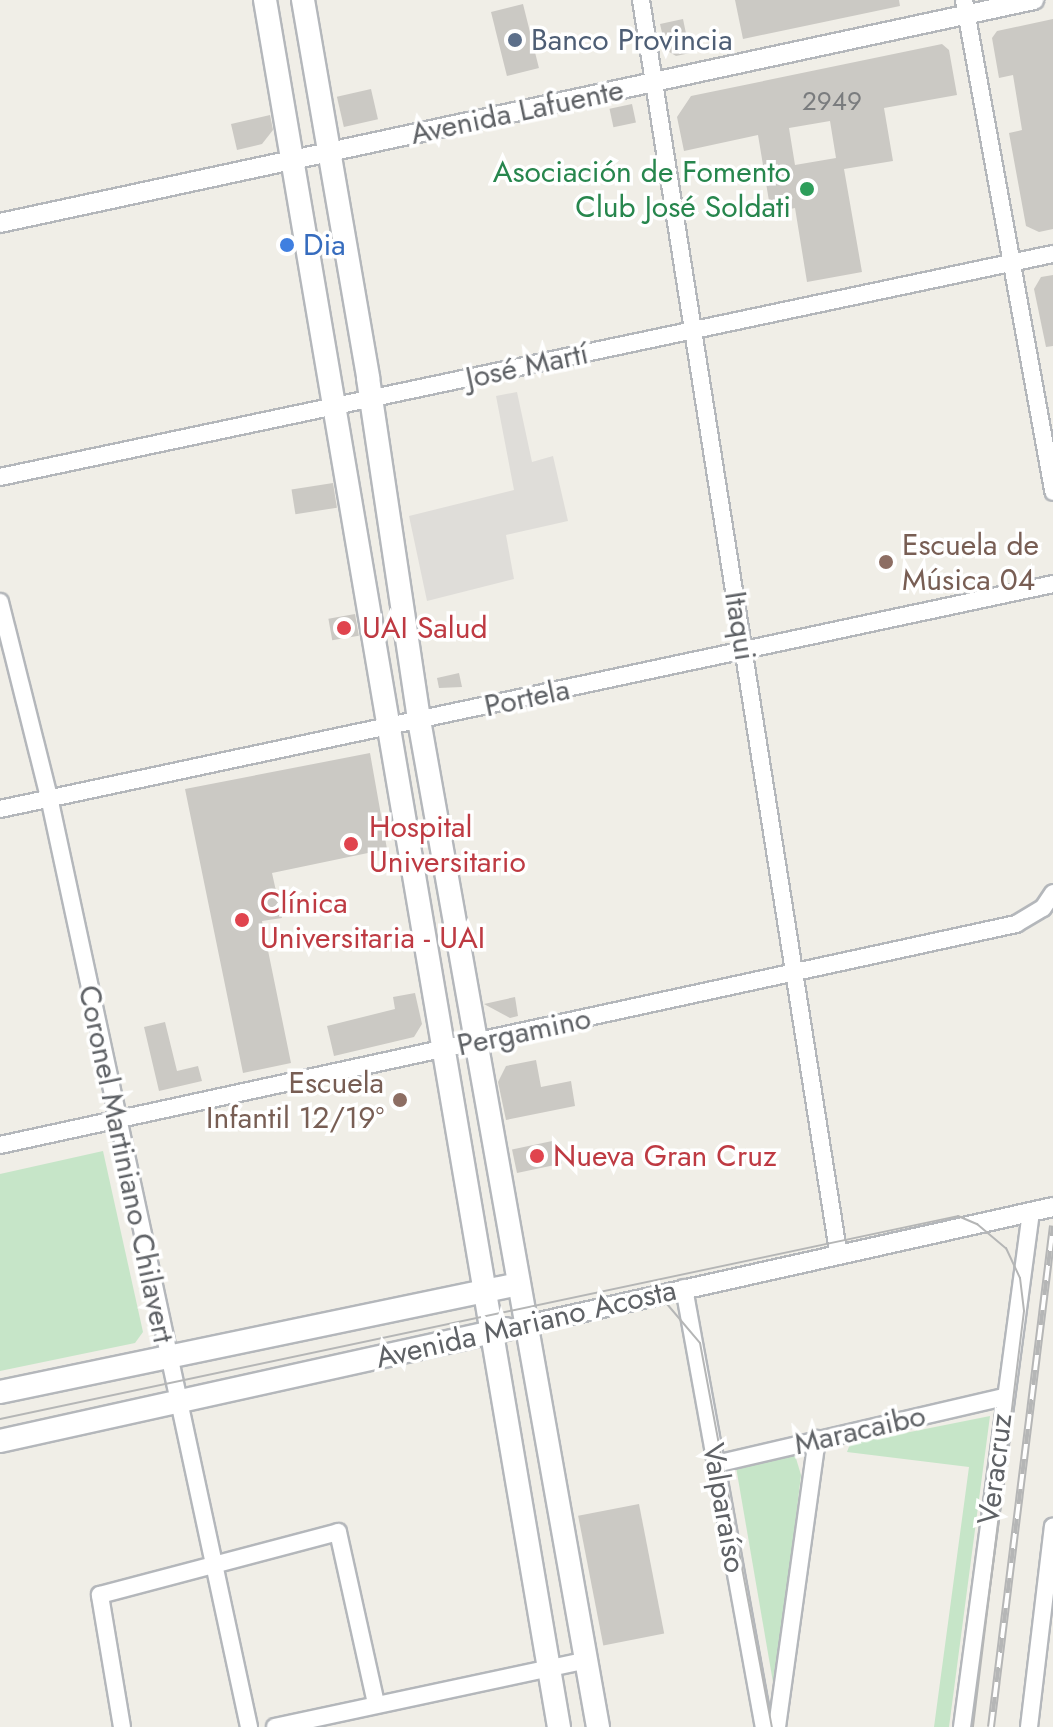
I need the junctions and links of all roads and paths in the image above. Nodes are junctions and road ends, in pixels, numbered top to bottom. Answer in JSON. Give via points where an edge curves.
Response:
{"nodes":[{"id":1,"x":265,"y":0,"type":"edge"},
{"id":2,"x":303,"y":0,"type":"edge"},
{"id":3,"x":641,"y":0,"type":"edge"},
{"id":4,"x":1034,"y":0,"type":"edge"},
{"id":5,"x":965,"y":7,"type":"edge"},
{"id":6,"x":654,"y":83,"type":"junction"},
{"id":7,"x":330,"y":154,"type":"junction"},
{"id":8,"x":294,"y":162,"type":"junction"},
{"id":9,"x":0,"y":223,"type":"edge"},
{"id":10,"x":1053,"y":254,"type":"edge"},
{"id":11,"x":1012,"y":263,"type":"junction"},
{"id":12,"x":691,"y":330,"type":"junction"},
{"id":13,"x":370,"y":400,"type":"junction"},
{"id":14,"x":335,"y":408,"type":"junction"},
{"id":15,"x":0,"y":477,"type":"edge"},
{"id":16,"x":1053,"y":492,"type":"edge"},
{"id":17,"x":1053,"y":584,"type":"edge"},
{"id":18,"x":0,"y":602,"type":"edge"},
{"id":19,"x":745,"y":652,"type":"junction"},
{"id":20,"x":419,"y":720,"type":"junction"},
{"id":21,"x":388,"y":728,"type":"junction"},
{"id":22,"x":49,"y":797,"type":"junction"},
{"id":23,"x":0,"y":809,"type":"edge"},
{"id":24,"x":1053,"y":893,"type":"edge"},
{"id":25,"x":798,"y":970,"type":"junction"},
{"id":26,"x":479,"y":1044,"type":"junction"},
{"id":27,"x":444,"y":1050,"type":"junction"},
{"id":28,"x":115,"y":1123,"type":"junction"},
{"id":29,"x":0,"y":1145,"type":"edge"},
{"id":30,"x":1053,"y":1207,"type":"edge"},
{"id":31,"x":1031,"y":1212,"type":"junction"},
{"id":32,"x":838,"y":1251,"type":"junction"},
{"id":33,"x":519,"y":1284,"type":"junction"},
{"id":34,"x":684,"y":1288,"type":"junction"},
{"id":35,"x":485,"y":1291,"type":"junction"},
{"id":36,"x":526,"y":1325,"type":"junction"},
{"id":37,"x":493,"y":1332,"type":"junction"},
{"id":38,"x":169,"y":1358,"type":"junction"},
{"id":39,"x":0,"y":1392,"type":"edge"},
{"id":40,"x":1004,"y":1397,"type":"junction"},
{"id":41,"x":181,"y":1401,"type":"junction"},
{"id":42,"x":817,"y":1439,"type":"junction"},
{"id":43,"x":0,"y":1441,"type":"edge"},
{"id":44,"x":716,"y":1464,"type":"junction"},
{"id":45,"x":1053,"y":1526,"type":"edge"},
{"id":46,"x":217,"y":1564,"type":"junction"},
{"id":47,"x":587,"y":1660,"type":"junction"},
{"id":48,"x":551,"y":1668,"type":"junction"},
{"id":49,"x":376,"y":1704,"type":"junction"},
{"id":50,"x":122,"y":1727,"type":"edge"},
{"id":51,"x":249,"y":1727,"type":"edge"},
{"id":52,"x":275,"y":1727,"type":"edge"},
{"id":53,"x":559,"y":1727,"type":"edge"},
{"id":54,"x":598,"y":1727,"type":"edge"},
{"id":55,"x":764,"y":1727,"type":"edge"},
{"id":56,"x":777,"y":1727,"type":"edge"},
{"id":57,"x":962,"y":1727,"type":"edge"},
{"id":58,"x":1029,"y":1727,"type":"edge"}],
"edges":[{"from":1,"to":8,"type":"main road"},
{"from":2,"to":7,"type":"main road"},
{"from":3,"to":6,"type":"street","name":"Itaqui"},
{"from":4,"to":5,"type":"street","name":"Avenida Lafuente"},
{"from":5,"to":6,"type":"street","name":"Avenida Lafuente"},
{"from":5,"to":11,"type":"street"},
{"from":6,"to":7,"type":"street","name":"Avenida Lafuente"},
{"from":6,"to":12,"type":"street","name":"Itaqui"},
{"from":7,"to":8,"type":"street","name":"Avenida Lafuente"},
{"from":7,"to":13,"type":"main road"},
{"from":8,"to":9,"type":"street","name":"Avenida Lafuente"},
{"from":8,"to":14,"type":"main road"},
{"from":10,"to":11,"type":"street","name":"José Martí"},
{"from":11,"to":12,"type":"street","name":"José Martí"},
{"from":11,"to":16,"type":"street"},
{"from":12,"to":13,"type":"street","name":"José Martí"},
{"from":12,"to":19,"type":"street","name":"Itaqui"},
{"from":13,"to":14,"type":"street","name":"José Martí"},
{"from":13,"to":20,"type":"main road"},
{"from":14,"to":15,"type":"street","name":"José Martí"},
{"from":14,"to":21,"type":"main road"},
{"from":17,"to":19,"type":"street","name":"Portela"},
{"from":18,"to":22,"type":"street","name":"Coronel Martiniano Chilavert"},
{"from":19,"to":20,"type":"street","name":"Portela"},
{"from":19,"to":25,"type":"street","name":"Itaqui"},
{"from":20,"to":21,"type":"street","name":"Portela"},
{"from":20,"to":26,"type":"main road"},
{"from":21,"to":22,"type":"street","name":"Portela"},
{"from":21,"to":27,"type":"main road"},
{"from":22,"to":23,"type":"street","name":"Portela"},
{"from":22,"to":28,"type":"street","name":"Coronel Martiniano Chilavert"},
{"from":24,"to":25,"type":"street","name":"Pergamino","via":[[1043,908],[1016,924]]},
{"from":25,"to":26,"type":"street","name":"Pergamino"},
{"from":25,"to":32,"type":"street","name":"Itaqui"},
{"from":26,"to":27,"type":"street","name":"Pergamino"},
{"from":26,"to":33,"type":"main road"},
{"from":27,"to":28,"type":"street","name":"Pergamino"},
{"from":27,"to":35,"type":"main road"},
{"from":28,"to":29,"type":"street","name":"Pergamino"},
{"from":28,"to":38,"type":"street","name":"Coronel Martiniano Chilavert"},
{"from":30,"to":31,"type":"street","name":"Avenida Mariano Acosta"},
{"from":31,"to":32,"type":"street","name":"Avenida Mariano Acosta"},
{"from":31,"to":40,"type":"street","name":"Veracruz"},
{"from":32,"to":34,"type":"street","name":"Avenida Mariano Acosta"},
{"from":33,"to":35,"type":"main road","name":"Avenida Mariano Acosta"},
{"from":33,"to":36,"type":"main road"},
{"from":34,"to":36,"type":"street","name":"Avenida Mariano Acosta"},
{"from":34,"to":44,"type":"street","name":"Valparaíso"},
{"from":35,"to":37,"type":"main road"},
{"from":35,"to":38,"type":"main road","name":"Avenida Mariano Acosta"},
{"from":36,"to":37,"type":"main road","name":"Avenida Mariano Acosta"},
{"from":36,"to":47,"type":"main road"},
{"from":37,"to":41,"type":"main road","name":"Avenida Mariano Acosta"},
{"from":37,"to":48,"type":"main road"},
{"from":38,"to":39,"type":"main road","name":"Avenida Mariano Acosta"},
{"from":38,"to":41,"type":"street","name":"Coronel Martiniano Chilavert"},
{"from":40,"to":42,"type":"street","name":"Maracaibo"},
{"from":40,"to":57,"type":"street","name":"Veracruz"},
{"from":41,"to":43,"type":"main road","name":"Avenida Mariano Acosta"},
{"from":41,"to":46,"type":"street","name":"Coronel Martiniano Chilavert"},
{"from":42,"to":44,"type":"street","name":"Maracaibo"},
{"from":42,"to":56,"type":"street"},
{"from":44,"to":55,"type":"street","name":"Valparaíso"},
{"from":45,"to":58,"type":"street"},
{"from":46,"to":49,"type":"street","via":[[338,1532]]},
{"from":46,"to":50,"type":"street","via":[[100,1595]]},
{"from":46,"to":51,"type":"street","name":"Coronel Martiniano Chilavert"},
{"from":47,"to":48,"type":"street"},
{"from":47,"to":54,"type":"main road"},
{"from":48,"to":49,"type":"street"},
{"from":48,"to":53,"type":"main road"},
{"from":49,"to":52,"type":"street"}]}
